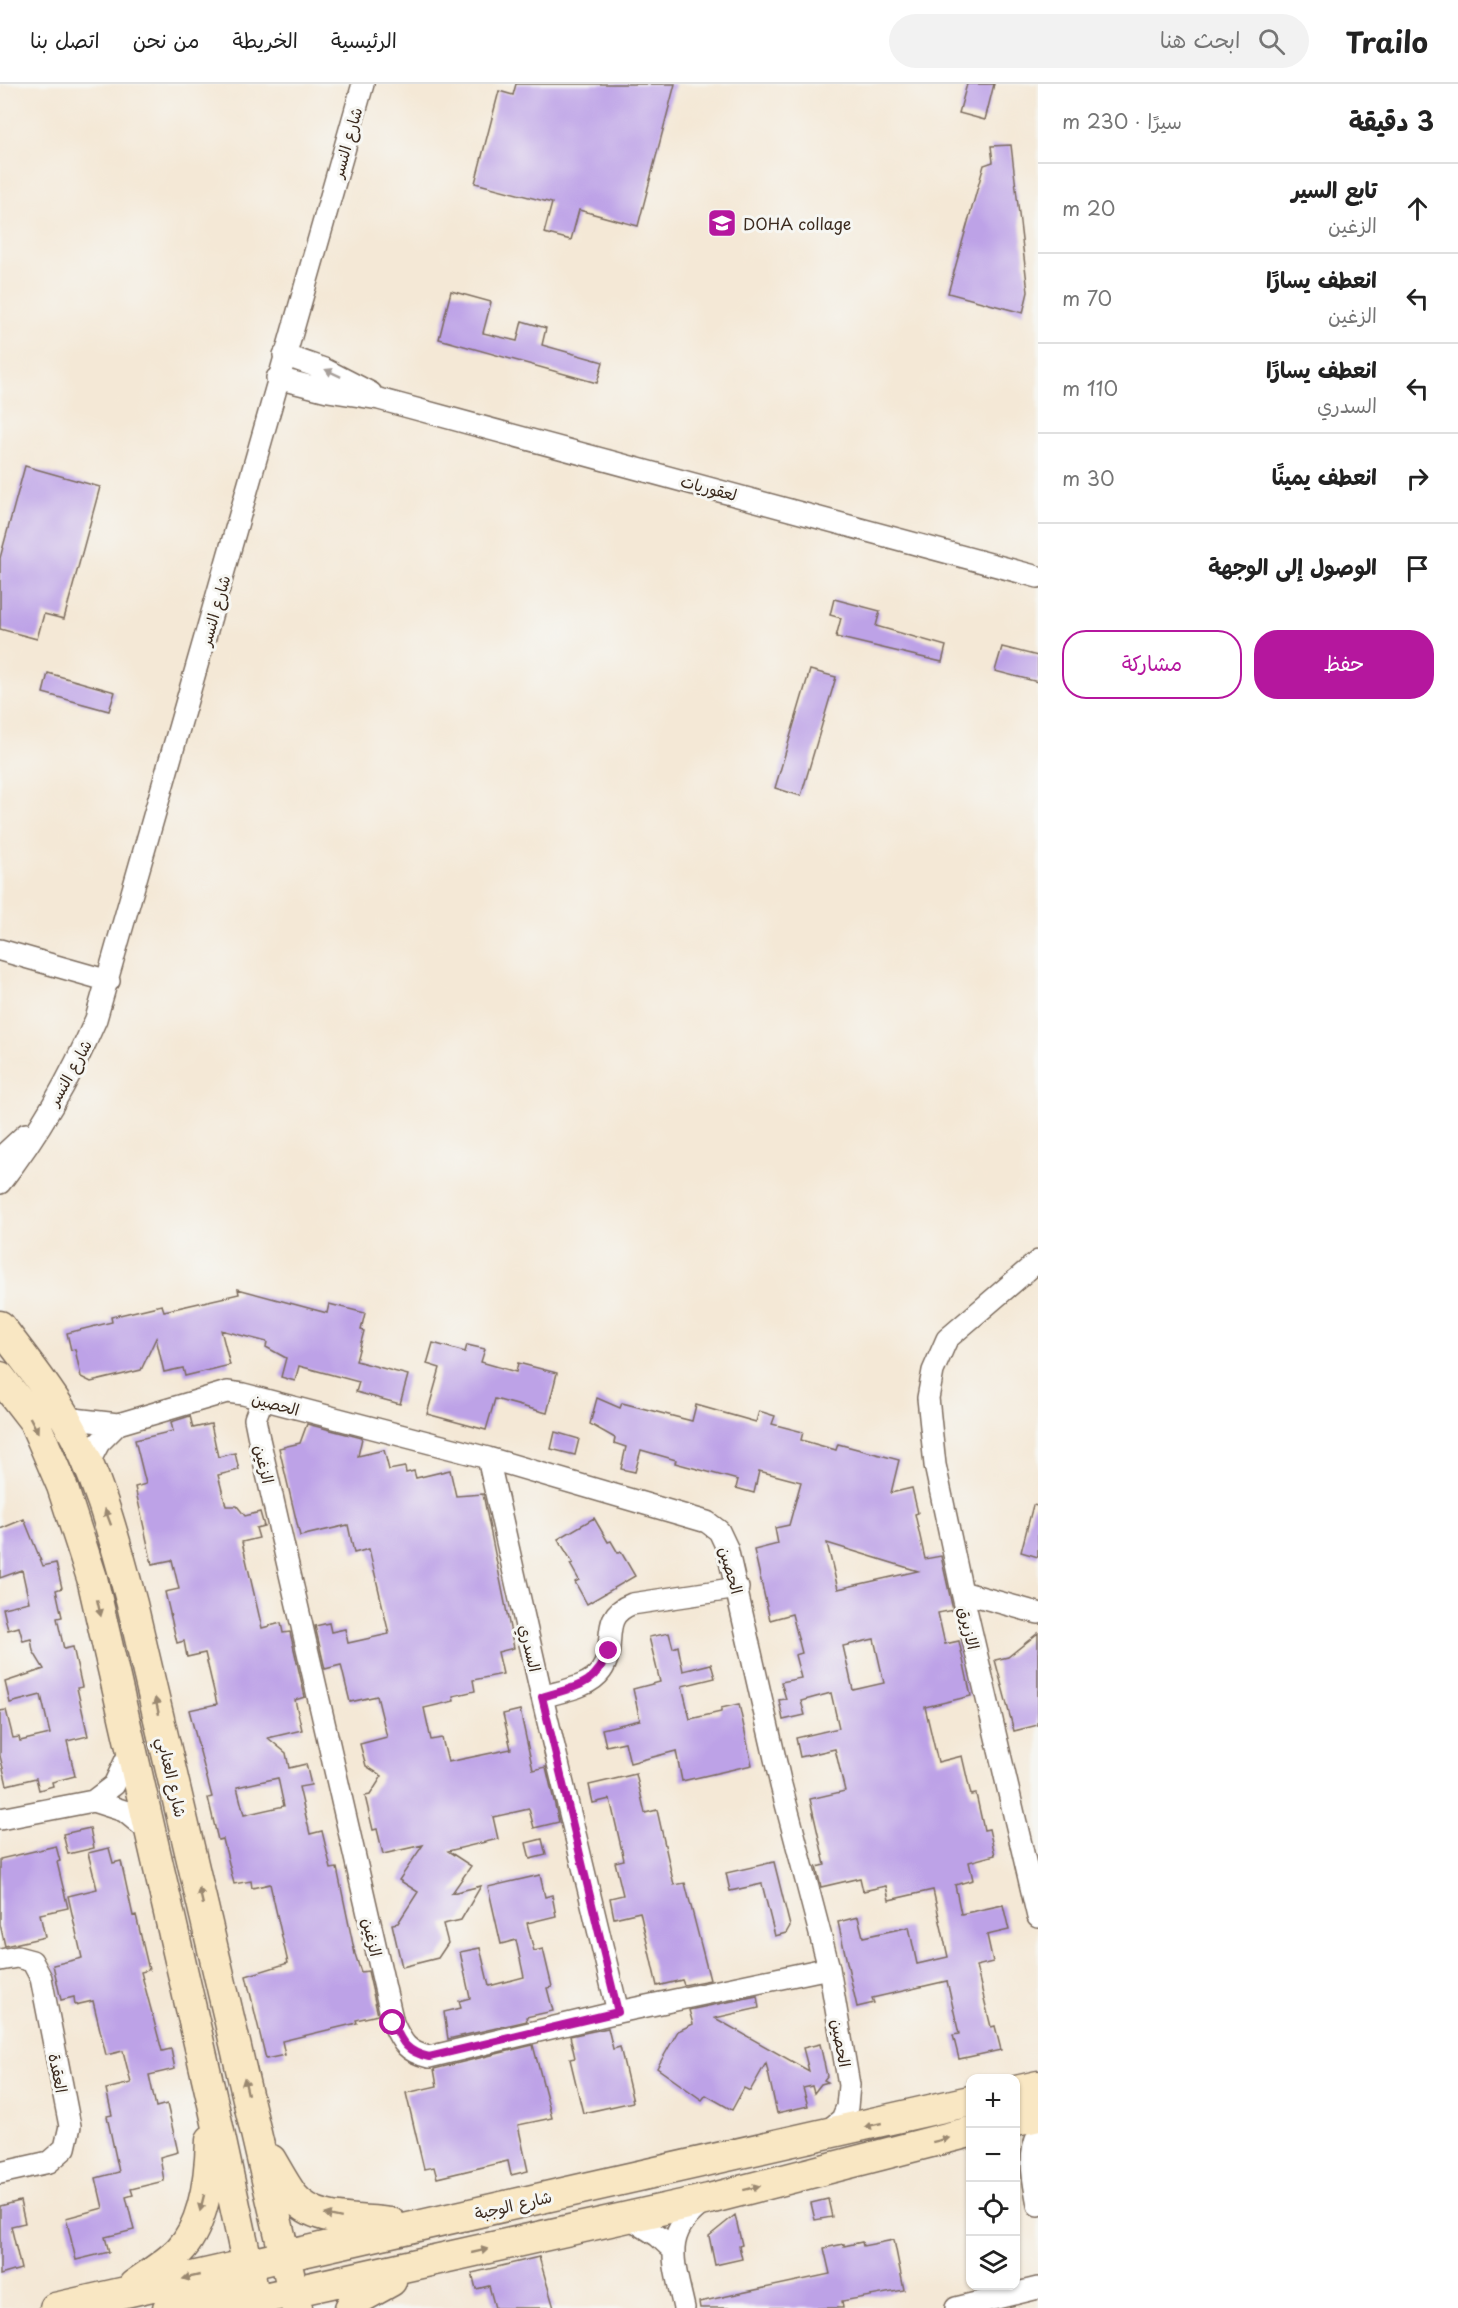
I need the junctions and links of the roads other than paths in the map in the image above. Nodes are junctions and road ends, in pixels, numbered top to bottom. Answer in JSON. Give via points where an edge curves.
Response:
{"nodes":[{"id":1,"x":363,"y":84,"type":"edge"},
{"id":2,"x":284,"y":355,"type":"junction"},
{"id":3,"x":278,"y":378,"type":"junction"},
{"id":4,"x":379,"y":399,"type":"junction"},
{"id":5,"x":1038,"y":577,"type":"edge"},
{"id":6,"x":0,"y":950,"type":"edge"},
{"id":7,"x":109,"y":981,"type":"junction"},
{"id":8,"x":39,"y":1125,"type":"junction"},
{"id":9,"x":0,"y":1158,"type":"edge"},
{"id":10,"x":0,"y":1183,"type":"edge"},
{"id":11,"x":1038,"y":1261,"type":"edge"},
{"id":12,"x":0,"y":1326,"type":"edge"},
{"id":13,"x":0,"y":1377,"type":"edge"},
{"id":14,"x":262,"y":1400,"type":"junction"},
{"id":15,"x":65,"y":1418,"type":"junction"},
{"id":16,"x":118,"y":1424,"type":"junction"},
{"id":17,"x":488,"y":1458,"type":"junction"},
{"id":18,"x":88,"y":1464,"type":"junction"},
{"id":19,"x":738,"y":1588,"type":"junction"},
{"id":20,"x":962,"y":1592,"type":"junction"},
{"id":21,"x":1038,"y":1613,"type":"edge"},
{"id":22,"x":542,"y":1697,"type":"junction"},
{"id":23,"x":132,"y":1747,"type":"junction"},
{"id":24,"x":93,"y":1801,"type":"junction"},
{"id":25,"x":0,"y":1820,"type":"edge"},
{"id":26,"x":152,"y":1834,"type":"junction"},
{"id":27,"x":1037,"y":1909,"type":"edge"},
{"id":28,"x":169,"y":1916,"type":"junction"},
{"id":29,"x":0,"y":1960,"type":"edge"},
{"id":30,"x":829,"y":1968,"type":"junction"},
{"id":31,"x":618,"y":2012,"type":"junction"},
{"id":32,"x":966,"y":2102,"type":"edge"},
{"id":33,"x":213,"y":2104,"type":"junction"},
{"id":34,"x":1038,"y":2116,"type":"edge"},
{"id":35,"x":1020,"y":2120,"type":"edge"},
{"id":36,"x":966,"y":2133,"type":"edge"},
{"id":37,"x":1038,"y":2135,"type":"edge"},
{"id":38,"x":817,"y":2138,"type":"junction"},
{"id":39,"x":260,"y":2143,"type":"junction"},
{"id":40,"x":1020,"y":2153,"type":"edge"},
{"id":41,"x":685,"y":2164,"type":"junction"},
{"id":42,"x":1031,"y":2165,"type":"junction"},
{"id":43,"x":0,"y":2174,"type":"edge"},
{"id":44,"x":709,"y":2199,"type":"junction"},
{"id":45,"x":1038,"y":2205,"type":"edge"},
{"id":46,"x":628,"y":2217,"type":"junction"},
{"id":47,"x":412,"y":2226,"type":"junction"},
{"id":48,"x":672,"y":2249,"type":"junction"},
{"id":49,"x":423,"y":2264,"type":"junction"},
{"id":50,"x":271,"y":2284,"type":"edge"},
{"id":51,"x":1038,"y":2288,"type":"edge"},
{"id":52,"x":127,"y":2291,"type":"junction"},
{"id":53,"x":55,"y":2308,"type":"edge"},
{"id":54,"x":168,"y":2308,"type":"edge"},
{"id":55,"x":219,"y":2308,"type":"edge"},
{"id":56,"x":350,"y":2308,"type":"edge"},
{"id":57,"x":684,"y":2308,"type":"edge"},
{"id":58,"x":956,"y":2308,"type":"edge"}],
"edges":[{"from":1,"to":2,"type":"street","name":"شارع النسر"},
{"from":2,"to":3,"type":"street","name":"شارع النسر"},
{"from":4,"to":2,"type":"street","name":"لعقوريات","one_way":true,"via":[[343,378]]},
{"from":3,"to":4,"type":"street","name":"لعقوريات"},
{"from":3,"to":7,"type":"street","name":"شارع النسر"},
{"from":4,"to":5,"type":"street","name":"لعقوريات"},
{"from":6,"to":7,"type":"street"},
{"from":7,"to":8,"type":"street","name":"شارع النسر","via":[[81,1056]]},
{"from":8,"to":9,"type":"street","name":"شارع النسر"},
{"from":8,"to":10,"type":"street","name":"شارع النسر"},
{"from":11,"to":20,"type":"street","name":"الازيرق","via":[[948,1339],[933,1371],[928,1398],[935,1465]]},
{"from":12,"to":15,"type":"street","name":"شارع العنابي"},
{"from":13,"to":23,"type":"street","name":"شارع العنابي","one_way":true,"via":[[34,1421],[62,1485],[92,1578]]},
{"from":14,"to":16,"type":"street","name":"الحصين","via":[[227,1392]]},
{"from":14,"to":17,"type":"street","name":"الحصين"},
{"from":14,"to":31,"type":"street","name":"الزغين","via":[[255,1419],[259,1438],[393,2023],[404,2046],[414,2054],[429,2057]]},
{"from":15,"to":16,"type":"street","name":"الحصين"},
{"from":15,"to":18,"type":"street","name":"شارع العنابي"},
{"from":16,"to":18,"type":"street","via":[[99,1443]]},
{"from":17,"to":19,"type":"street","name":"الحصين","via":[[707,1522],[719,1531],[727,1548]]},
{"from":17,"to":22,"type":"street","name":"السدري"},
{"from":39,"to":18,"type":"street","name":"شارع العنابي","one_way":true,"via":[[132,1604],[114,1534]]},
{"from":19,"to":22,"type":"street","via":[[619,1609],[613,1618],[609,1651],[601,1671],[583,1684]]},
{"from":19,"to":30,"type":"street","name":"الحصين","via":[[781,1785]]},
{"from":20,"to":21,"type":"street"},
{"from":20,"to":27,"type":"street","name":"الازيرق"},
{"from":22,"to":31,"type":"street","name":"السدري"},
{"from":23,"to":24,"type":"street","via":[[114,1785]]},
{"from":23,"to":26,"type":"street","name":"شارع العنابي"},
{"from":24,"to":25,"type":"street"},
{"from":24,"to":26,"type":"street","via":[[124,1812]]},
{"from":26,"to":28,"type":"street","name":"شارع العنابي"},
{"from":28,"to":33,"type":"street","name":"شارع العنابي"},
{"from":28,"to":50,"type":"street","via":[[189,1948]]},
{"from":29,"to":43,"type":"street","name":"العقدة","via":[[17,1957],[32,1961],[41,1978],[70,2126],[66,2148],[49,2162]]},
{"from":30,"to":31,"type":"street","name":"الزغين"},
{"from":30,"to":38,"type":"street","name":"الحصين","via":[[849,2085],[848,2107],[842,2119]]},
{"from":32,"to":38,"type":"street","name":"شارع الوجبة","one_way":true},
{"from":33,"to":50,"type":"street","name":"شارع العنابي"},
{"from":33,"to":52,"type":"street","one_way":true,"via":[[210,2173],[201,2211],[180,2250]]},
{"from":34,"to":35,"type":"street"},
{"from":44,"to":36,"type":"street","name":"شارع الوجبة","one_way":true},
{"from":37,"to":42,"type":"street"},
{"from":38,"to":41,"type":"street","name":"شارع الوجبة"},
{"from":47,"to":39,"type":"street","one_way":true,"via":[[332,2217],[314,2211],[295,2198]]},
{"from":39,"to":50,"type":"street","name":"شارع العنابي"},
{"from":40,"to":42,"type":"street"},
{"from":41,"to":47,"type":"street","name":"شارع الوجبة"},
{"from":41,"to":50,"type":"street","via":[[670,2180],[660,2184]]},
{"from":42,"to":45,"type":"street"},
{"from":44,"to":46,"type":"street","name":"شارع الوجبة"},
{"from":44,"to":48,"type":"street","via":[[691,2211],[678,2228]]},
{"from":46,"to":48,"type":"street"},
{"from":49,"to":46,"type":"street","name":"شارع الوجبة","one_way":true},
{"from":47,"to":50,"type":"street","name":"شارع الوجبة"},
{"from":48,"to":57,"type":"street"},
{"from":49,"to":50,"type":"street","name":"شارع الوجبة"},
{"from":49,"to":56,"type":"street","via":[[355,2301]]},
{"from":50,"to":52,"type":"street","name":"شارع الوجبة","one_way":true},
{"from":50,"to":54,"type":"street"},
{"from":50,"to":55,"type":"street","name":"شارع الوجبة"},
{"from":51,"to":58,"type":"street"},
{"from":52,"to":53,"type":"street","name":"شارع الوجبة"}]}
